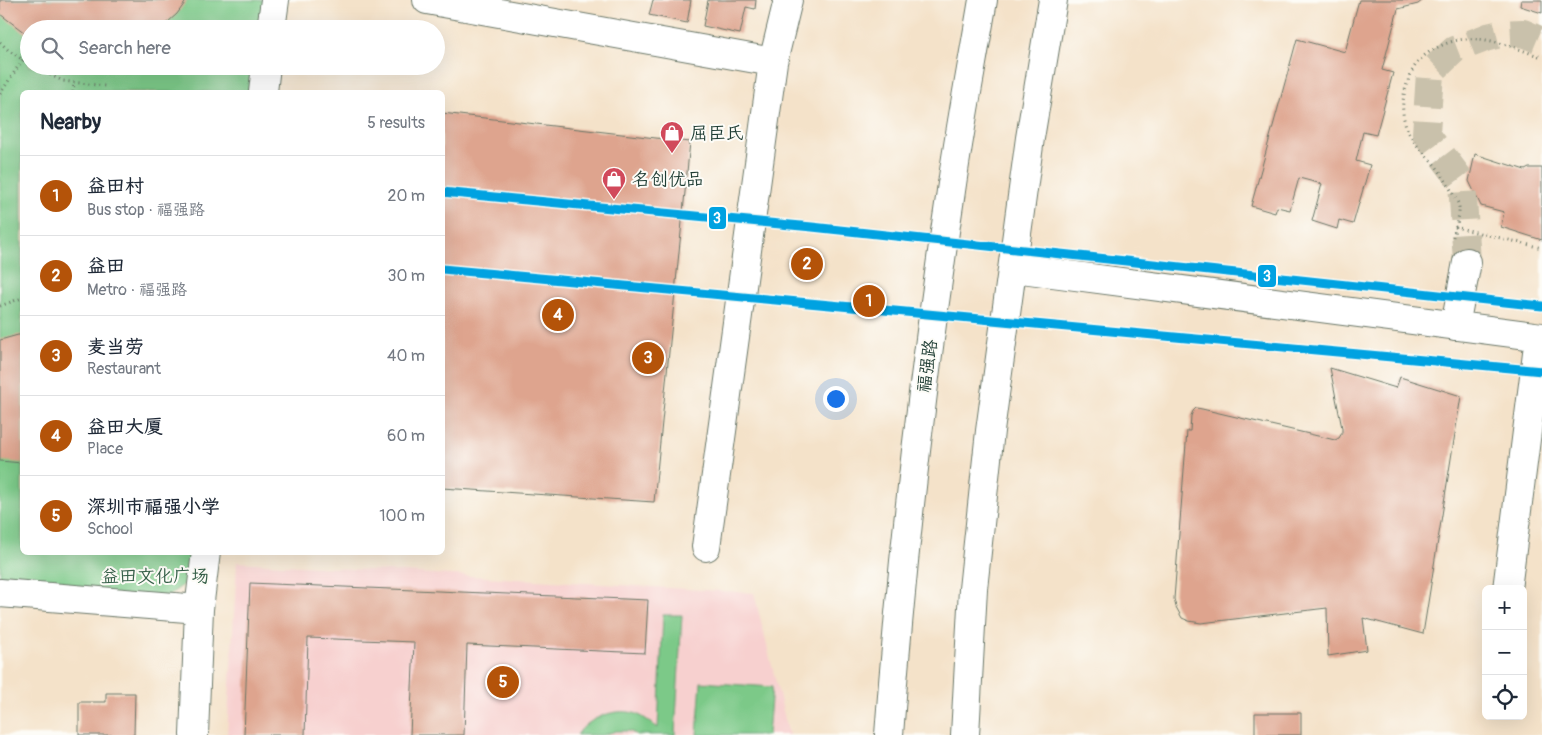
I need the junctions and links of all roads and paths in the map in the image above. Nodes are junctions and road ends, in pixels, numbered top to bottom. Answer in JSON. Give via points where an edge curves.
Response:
{"nodes":[{"id":1,"x":274,"y":0,"type":"edge"},
{"id":2,"x":427,"y":0,"type":"edge"},
{"id":3,"x":788,"y":0,"type":"edge"},
{"id":4,"x":983,"y":0,"type":"edge"},
{"id":5,"x":1053,"y":0,"type":"edge"},
{"id":6,"x":272,"y":20,"type":"edge"},
{"id":7,"x":0,"y":42,"type":"edge"},
{"id":8,"x":1542,"y":56,"type":"edge"},
{"id":9,"x":20,"y":58,"type":"edge"},
{"id":10,"x":773,"y":62,"type":"junction"},
{"id":11,"x":20,"y":64,"type":"edge"},
{"id":12,"x":51,"y":75,"type":"edge"},
{"id":13,"x":265,"y":75,"type":"edge"},
{"id":14,"x":74,"y":82,"type":"junction"},
{"id":15,"x":105,"y":86,"type":"dead end"},
{"id":16,"x":73,"y":90,"type":"edge"},
{"id":17,"x":263,"y":90,"type":"edge"},
{"id":18,"x":0,"y":94,"type":"edge"},
{"id":19,"x":1455,"y":226,"type":"junction"},
{"id":20,"x":1542,"y":248,"type":"edge"},
{"id":21,"x":1459,"y":254,"type":"joint"},
{"id":22,"x":1014,"y":268,"type":"junction"},
{"id":23,"x":20,"y":299,"type":"edge"},
{"id":24,"x":0,"y":306,"type":"edge"},
{"id":25,"x":1455,"y":326,"type":"junction"},
{"id":26,"x":1541,"y":337,"type":"edge"},
{"id":27,"x":706,"y":547,"type":"dead end"},
{"id":28,"x":206,"y":555,"type":"edge"},
{"id":29,"x":1507,"y":585,"type":"edge"},
{"id":30,"x":0,"y":593,"type":"edge"},
{"id":31,"x":198,"y":609,"type":"junction"},
{"id":32,"x":194,"y":735,"type":"edge"},
{"id":33,"x":889,"y":735,"type":"edge"},
{"id":34,"x":964,"y":735,"type":"edge"}],
"edges":[{"from":1,"to":6,"type":"main road"},
{"from":2,"to":10,"type":"main road"},
{"from":3,"to":10,"type":"main road"},
{"from":4,"to":33,"type":"main road","name":"福强路","via":[[950,197],[921,408],[897,619]]},
{"from":5,"to":22,"type":"main road","via":[[1030,138]]},
{"from":7,"to":9,"type":"path"},
{"from":8,"to":19,"type":"path","via":[[1469,38],[1455,40],[1427,53],[1412,72],[1402,109],[1405,126],[1417,147],[1448,183],[1460,207]]},
{"from":10,"to":27,"type":"main road"},
{"from":11,"to":18,"type":"path"},
{"from":12,"to":14,"type":"path"},
{"from":13,"to":17,"type":"main road"},
{"from":14,"to":15,"type":"path"},
{"from":14,"to":16,"type":"path"},
{"from":19,"to":20,"type":"path"},
{"from":19,"to":21,"type":"path"},
{"from":21,"to":25,"type":"main road"},
{"from":22,"to":25,"type":"main road"},
{"from":22,"to":34,"type":"main road","via":[[990,431]]},
{"from":23,"to":24,"type":"path"},
{"from":25,"to":26,"type":"main road"},
{"from":26,"to":29,"type":"main road"},
{"from":28,"to":31,"type":"main road"},
{"from":30,"to":31,"type":"main road"},
{"from":31,"to":32,"type":"main road"}]}
